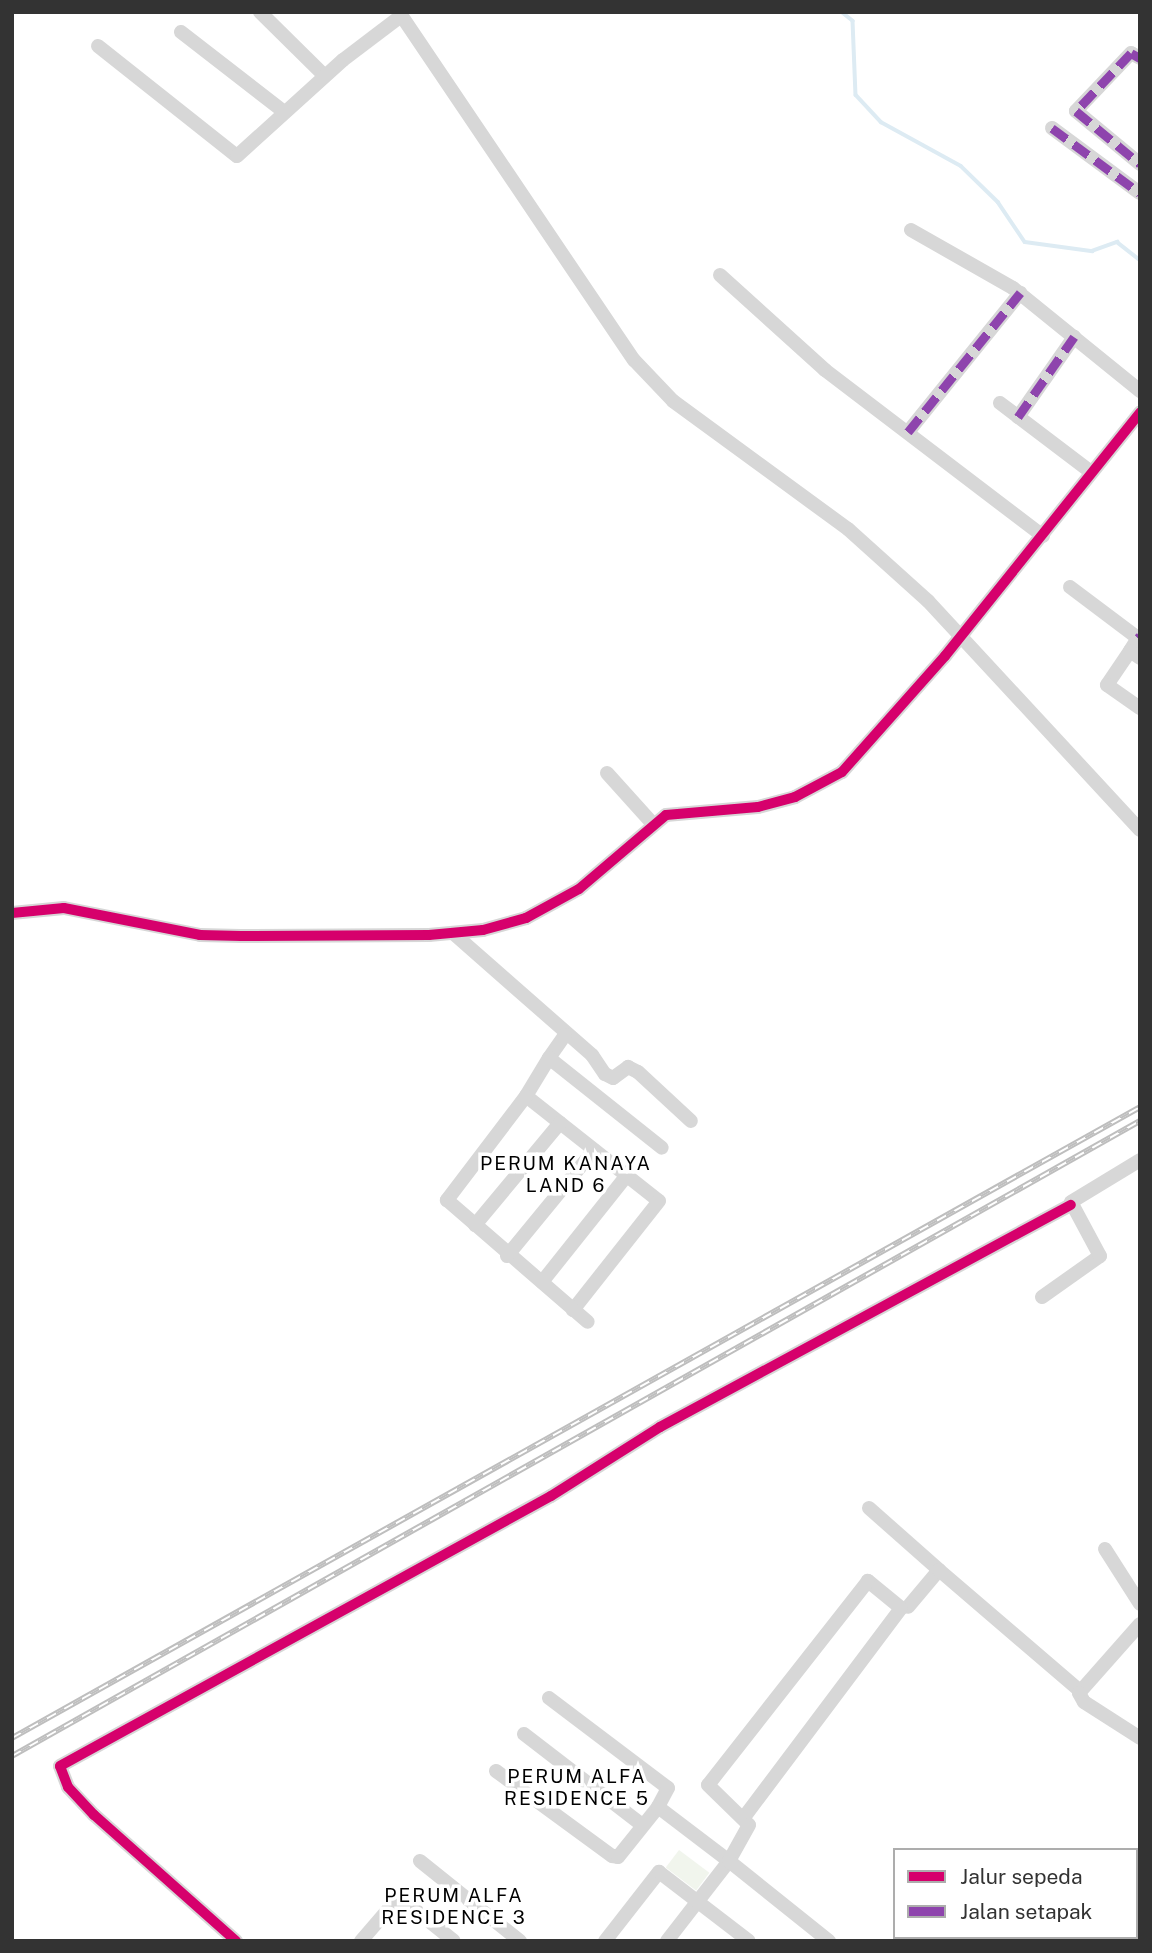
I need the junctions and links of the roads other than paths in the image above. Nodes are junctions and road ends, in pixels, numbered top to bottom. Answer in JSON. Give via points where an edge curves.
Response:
{"nodes":[{"id":1,"x":260,"y":12,"type":"edge"},
{"id":2,"x":400,"y":14,"type":"edge"},
{"id":3,"x":181,"y":32,"type":"dead end"},
{"id":4,"x":98,"y":46,"type":"dead end"},
{"id":5,"x":1140,"y":58,"type":"edge"},
{"id":6,"x":326,"y":76,"type":"junction"},
{"id":7,"x":283,"y":111,"type":"junction"},
{"id":8,"x":1052,"y":128,"type":"dead end"},
{"id":9,"x":1140,"y":164,"type":"edge"},
{"id":10,"x":1140,"y":193,"type":"edge"},
{"id":11,"x":911,"y":230,"type":"dead end"},
{"id":12,"x":720,"y":275,"type":"dead end"},
{"id":13,"x":1020,"y":293,"type":"junction"},
{"id":14,"x":1074,"y":337,"type":"junction"},
{"id":15,"x":1140,"y":391,"type":"edge"},
{"id":16,"x":1000,"y":403,"type":"dead end"},
{"id":17,"x":1140,"y":413,"type":"edge"},
{"id":18,"x":1018,"y":417,"type":"junction"},
{"id":19,"x":908,"y":432,"type":"junction"},
{"id":20,"x":1091,"y":472,"type":"junction"},
{"id":21,"x":1043,"y":536,"type":"junction"},
{"id":22,"x":1070,"y":587,"type":"dead end"},
{"id":23,"x":960,"y":637,"type":"junction"},
{"id":24,"x":1139,"y":637,"type":"edge"},
{"id":25,"x":1135,"y":655,"type":"edge"},
{"id":26,"x":1140,"y":708,"type":"edge"},
{"id":27,"x":607,"y":773,"type":"dead end"},
{"id":28,"x":653,"y":824,"type":"junction"},
{"id":29,"x":1139,"y":829,"type":"edge"},
{"id":30,"x":12,"y":913,"type":"edge"},
{"id":31,"x":453,"y":933,"type":"junction"},
{"id":32,"x":565,"y":1035,"type":"junction"},
{"id":33,"x":549,"y":1058,"type":"junction"},
{"id":34,"x":526,"y":1096,"type":"junction"},
{"id":35,"x":691,"y":1121,"type":"dead end"},
{"id":36,"x":560,"y":1123,"type":"junction"},
{"id":37,"x":662,"y":1149,"type":"dead end"},
{"id":38,"x":594,"y":1150,"type":"junction"},
{"id":39,"x":1140,"y":1160,"type":"edge"},
{"id":40,"x":626,"y":1175,"type":"junction"},
{"id":41,"x":1071,"y":1205,"type":"junction"},
{"id":42,"x":475,"y":1225,"type":"junction"},
{"id":43,"x":507,"y":1256,"type":"junction"},
{"id":44,"x":542,"y":1282,"type":"junction"},
{"id":45,"x":1042,"y":1297,"type":"dead end"},
{"id":46,"x":573,"y":1310,"type":"junction"},
{"id":47,"x":588,"y":1322,"type":"dead end"},
{"id":48,"x":869,"y":1508,"type":"dead end"},
{"id":49,"x":1105,"y":1549,"type":"dead end"},
{"id":50,"x":939,"y":1570,"type":"junction"},
{"id":51,"x":1140,"y":1604,"type":"edge"},
{"id":52,"x":908,"y":1607,"type":"dead end"},
{"id":53,"x":1140,"y":1624,"type":"edge"},
{"id":54,"x":1079,"y":1690,"type":"junction"},
{"id":55,"x":549,"y":1698,"type":"dead end"},
{"id":56,"x":524,"y":1734,"type":"dead end"},
{"id":57,"x":1140,"y":1738,"type":"edge"},
{"id":58,"x":496,"y":1771,"type":"dead end"},
{"id":59,"x":658,"y":1807,"type":"junction"},
{"id":60,"x":745,"y":1816,"type":"junction"},
{"id":61,"x":642,"y":1825,"type":"junction"},
{"id":62,"x":421,"y":1861,"type":"dead end"},
{"id":63,"x":729,"y":1861,"type":"junction"},
{"id":64,"x":695,"y":1900,"type":"junction"},
{"id":65,"x":369,"y":1938,"type":"edge"},
{"id":66,"x":670,"y":1940,"type":"edge"},
{"id":67,"x":236,"y":1941,"type":"edge"},
{"id":68,"x":454,"y":1941,"type":"edge"},
{"id":69,"x":520,"y":1941,"type":"edge"},
{"id":70,"x":605,"y":1941,"type":"edge"},
{"id":71,"x":749,"y":1941,"type":"edge"},
{"id":72,"x":829,"y":1941,"type":"edge"}],
"edges":[{"from":1,"to":6,"type":"street"},
{"from":2,"to":6,"type":"street"},
{"from":2,"to":23,"type":"street","via":[[634,360],[673,401],[848,529]]},
{"from":3,"to":7,"type":"street"},
{"from":4,"to":7,"type":"street","via":[[233,155],[242,154]]},
{"from":5,"to":9,"type":"street","via":[[1130,54],[1076,110]]},
{"from":6,"to":7,"type":"street"},
{"from":8,"to":10,"type":"street"},
{"from":11,"to":13,"type":"street"},
{"from":12,"to":19,"type":"street","via":[[825,370]]},
{"from":13,"to":14,"type":"street"},
{"from":13,"to":19,"type":"street"},
{"from":14,"to":15,"type":"street"},
{"from":14,"to":18,"type":"street"},
{"from":16,"to":18,"type":"street"},
{"from":17,"to":20,"type":"street"},
{"from":18,"to":20,"type":"street"},
{"from":19,"to":21,"type":"street"},
{"from":20,"to":21,"type":"street"},
{"from":21,"to":23,"type":"street"},
{"from":22,"to":24,"type":"street"},
{"from":23,"to":28,"type":"street","via":[[862,752],[822,785],[758,807],[685,811]]},
{"from":23,"to":29,"type":"street"},
{"from":24,"to":25,"type":"street"},
{"from":25,"to":26,"type":"street","via":[[1107,685]]},
{"from":27,"to":28,"type":"street"},
{"from":28,"to":31,"type":"street","via":[[568,895],[526,918]]},
{"from":30,"to":31,"type":"street","via":[[64,908],[108,913],[200,935]]},
{"from":31,"to":32,"type":"street"},
{"from":32,"to":33,"type":"street"},
{"from":32,"to":35,"type":"street","via":[[613,1078],[628,1067],[638,1072]]},
{"from":33,"to":34,"type":"street"},
{"from":33,"to":37,"type":"street"},
{"from":34,"to":36,"type":"street"},
{"from":34,"to":42,"type":"street","via":[[447,1198]]},
{"from":36,"to":38,"type":"street"},
{"from":36,"to":42,"type":"street"},
{"from":38,"to":40,"type":"street"},
{"from":38,"to":43,"type":"street"},
{"from":39,"to":41,"type":"street"},
{"from":40,"to":44,"type":"street"},
{"from":40,"to":46,"type":"street","via":[[659,1204]]},
{"from":41,"to":45,"type":"street","via":[[1100,1256]]},
{"from":41,"to":67,"type":"street","via":[[660,1427],[551,1496],[60,1766],[68,1787],[94,1815]]},
{"from":42,"to":43,"type":"street"},
{"from":43,"to":44,"type":"street"},
{"from":44,"to":46,"type":"street"},
{"from":46,"to":47,"type":"street"},
{"from":48,"to":50,"type":"street"},
{"from":49,"to":51,"type":"street"},
{"from":50,"to":52,"type":"street"},
{"from":50,"to":54,"type":"street"},
{"from":53,"to":54,"type":"street"},
{"from":54,"to":57,"type":"street","via":[[1084,1702]]},
{"from":55,"to":59,"type":"street","via":[[668,1788]]},
{"from":56,"to":61,"type":"street"},
{"from":58,"to":61,"type":"street","via":[[612,1856],[618,1857]]},
{"from":59,"to":61,"type":"street"},
{"from":59,"to":63,"type":"street"},
{"from":60,"to":60,"type":"street","via":[[709,1789],[709,1783],[868,1581],[901,1608]]},
{"from":60,"to":63,"type":"street","via":[[749,1829]]},
{"from":62,"to":69,"type":"street"},
{"from":63,"to":64,"type":"street"},
{"from":63,"to":72,"type":"street"},
{"from":64,"to":66,"type":"street"},
{"from":64,"to":70,"type":"street","via":[[660,1872]]},
{"from":64,"to":71,"type":"street"},
{"from":65,"to":68,"type":"street","via":[[399,1897]]}]}
